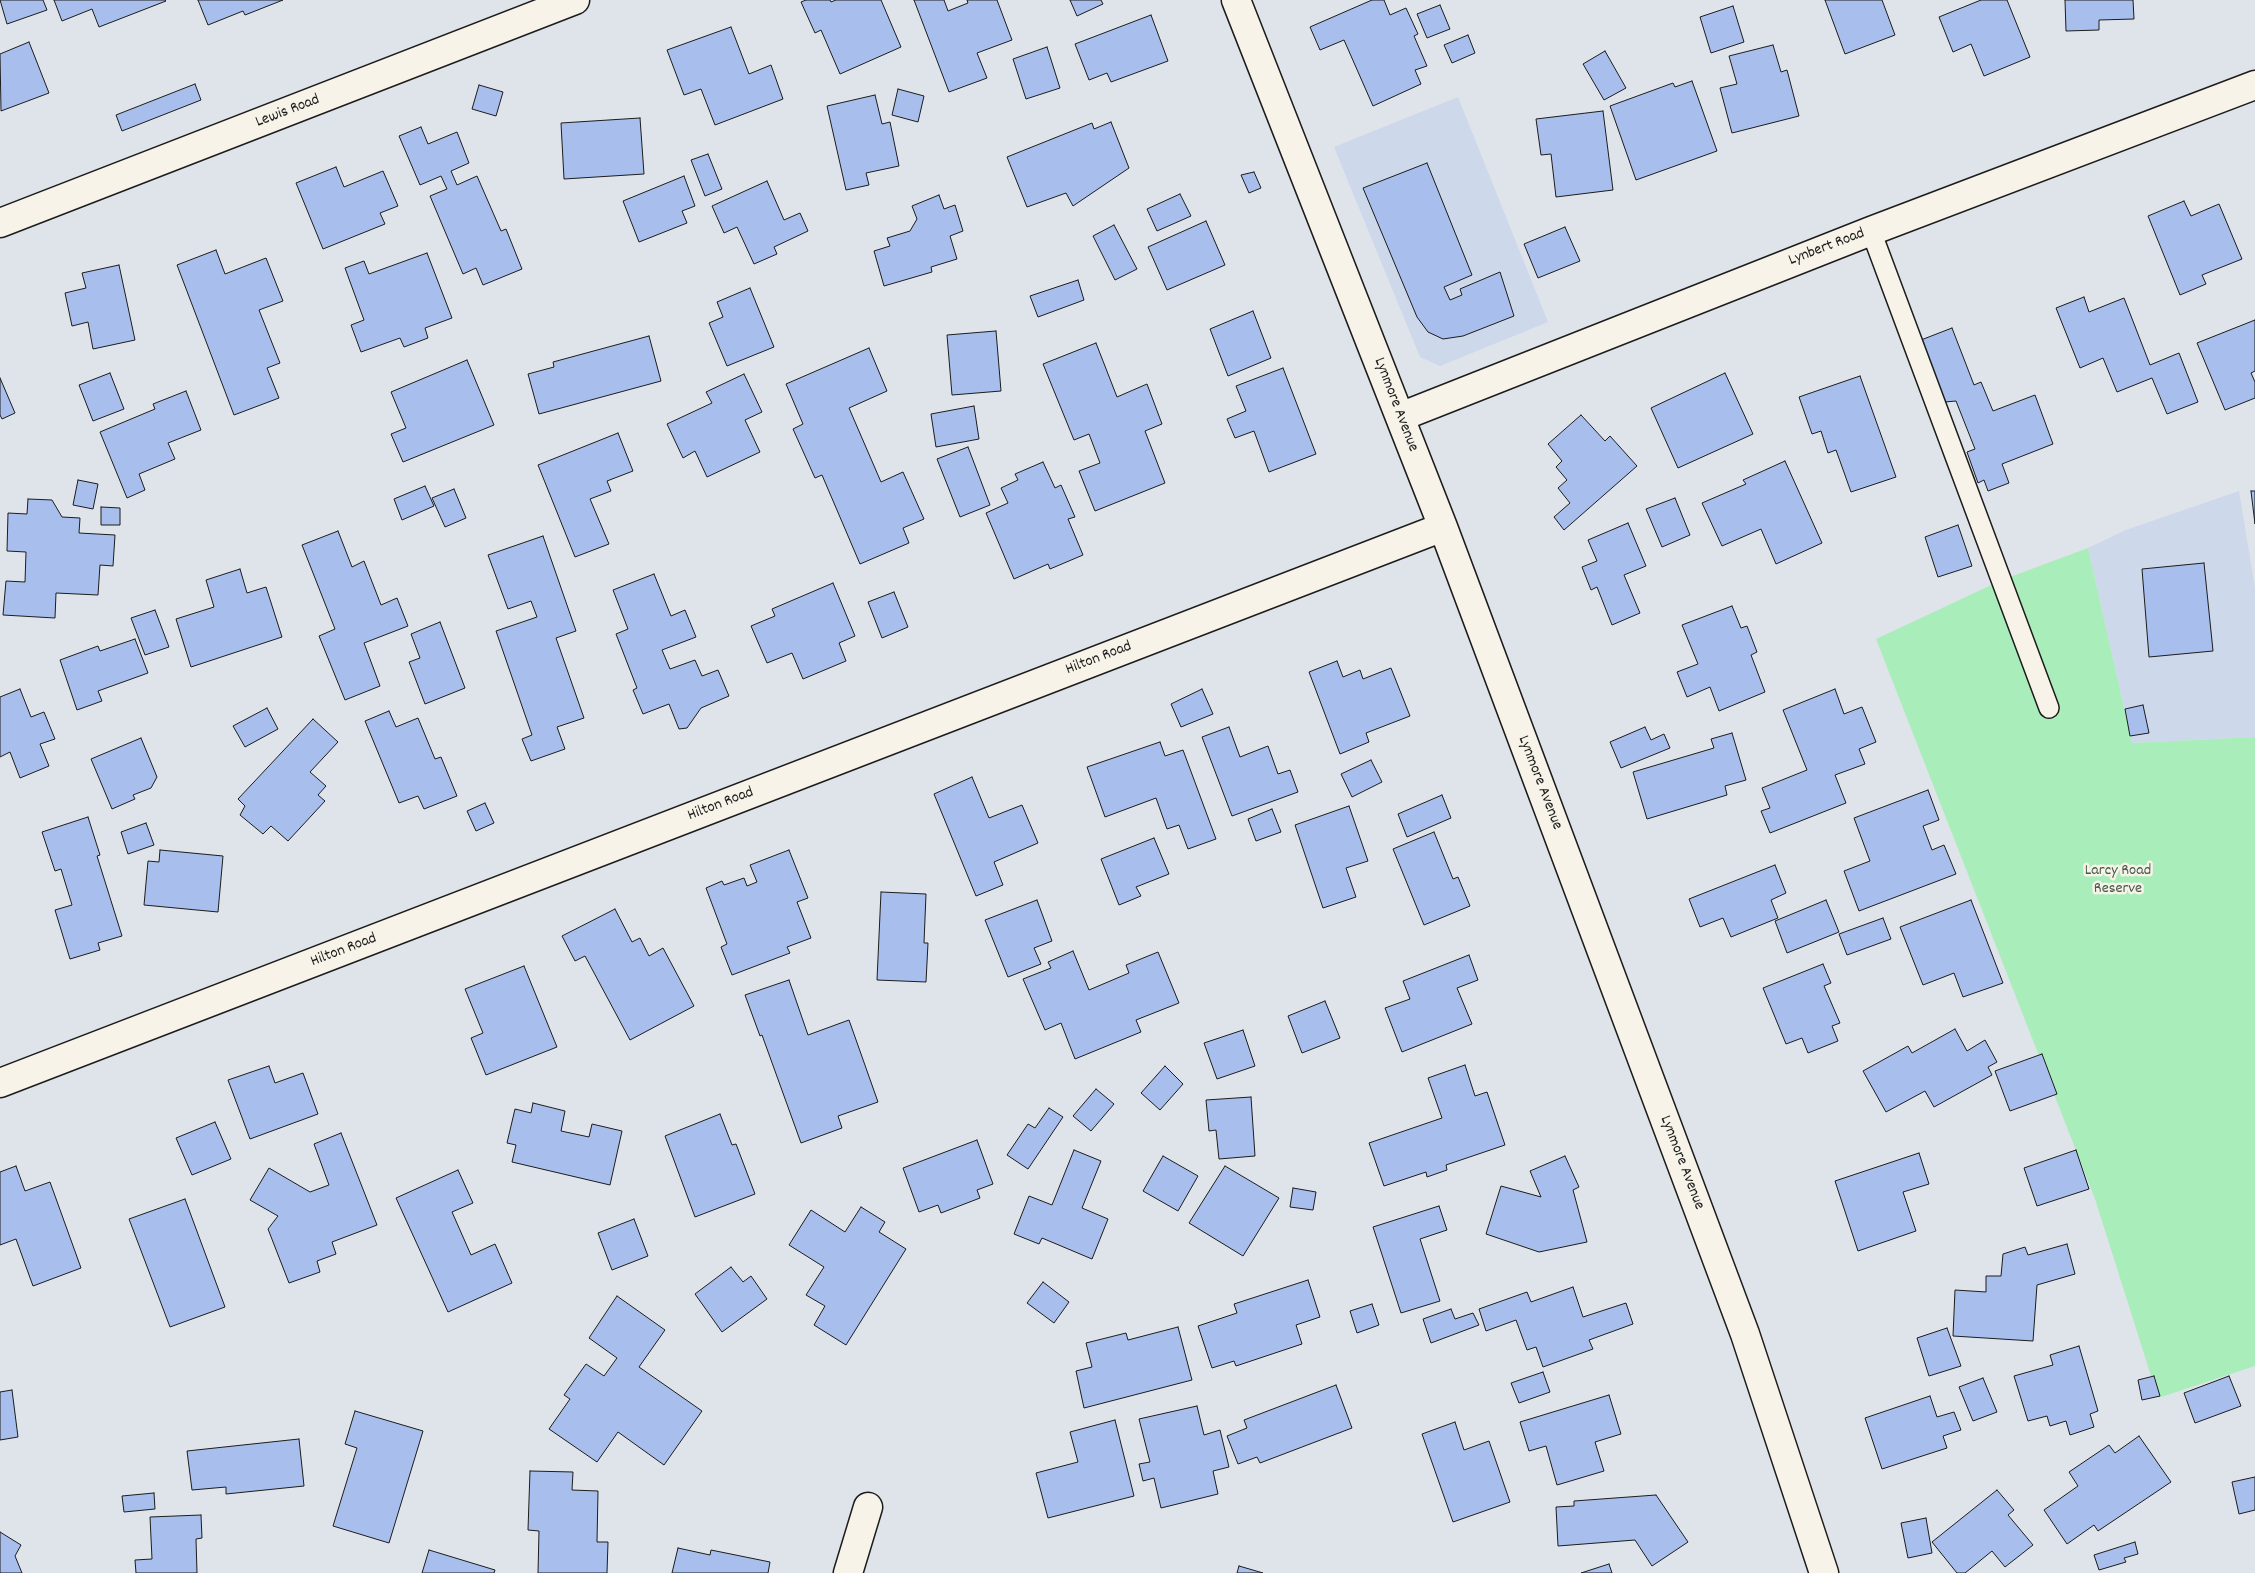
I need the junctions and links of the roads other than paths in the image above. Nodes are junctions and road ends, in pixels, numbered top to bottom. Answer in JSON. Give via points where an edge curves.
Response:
{"nodes":[{"id":1,"x":576,"y":0,"type":"edge"},
{"id":2,"x":1236,"y":0,"type":"edge"},
{"id":3,"x":2255,"y":85,"type":"edge"},
{"id":4,"x":0,"y":223,"type":"edge"},
{"id":5,"x":1871,"y":231,"type":"junction"},
{"id":6,"x":1400,"y":417,"type":"junction"},
{"id":7,"x":1443,"y":527,"type":"junction"},
{"id":8,"x":2049,"y":708,"type":"dead end"},
{"id":9,"x":0,"y":1084,"type":"edge"},
{"id":10,"x":868,"y":1507,"type":"dead end"},
{"id":11,"x":848,"y":1573,"type":"edge"},
{"id":12,"x":1824,"y":1573,"type":"edge"}],
"edges":[{"from":1,"to":4,"type":"street","name":"Lewis Road"},
{"from":2,"to":6,"type":"street","name":"Lynmore Avenue"},
{"from":3,"to":5,"type":"street","name":"Lynbert Road"},
{"from":5,"to":6,"type":"street","name":"Lynbert Road"},
{"from":5,"to":8,"type":"lane"},
{"from":6,"to":7,"type":"street","name":"Lynmore Avenue"},
{"from":7,"to":9,"type":"street","name":"Hilton Road"},
{"from":7,"to":12,"type":"street","name":"Lynmore Avenue","via":[[1745,1334]]},
{"from":10,"to":11,"type":"street"}]}
